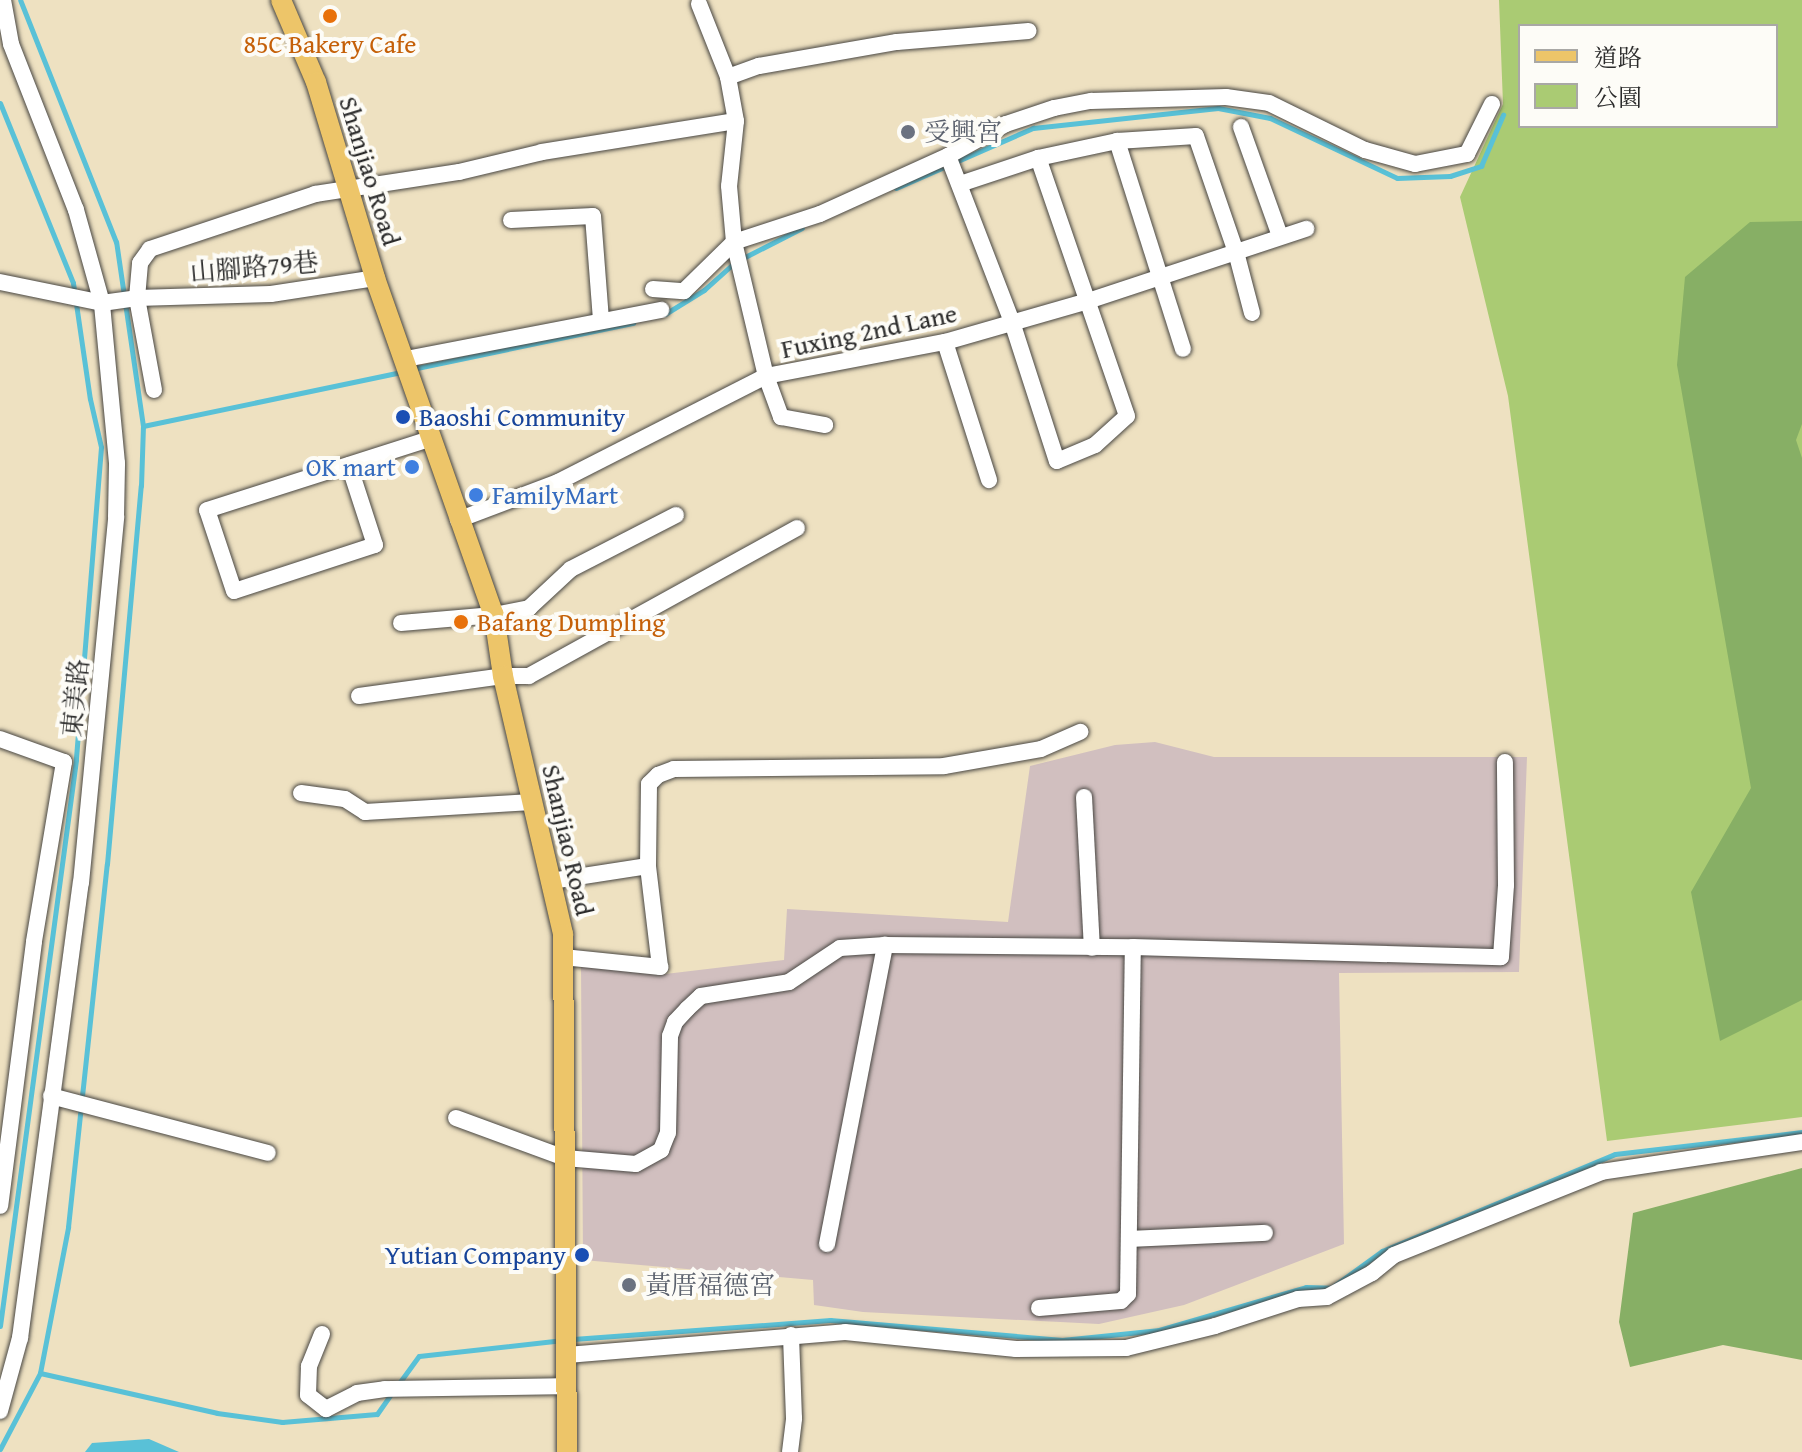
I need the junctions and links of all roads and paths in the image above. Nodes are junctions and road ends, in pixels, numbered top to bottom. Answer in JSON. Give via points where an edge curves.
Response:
{"nodes":[{"id":1,"x":3,"y":0,"type":"edge"},
{"id":2,"x":281,"y":0,"type":"edge"},
{"id":3,"x":699,"y":4,"type":"dead end"},
{"id":4,"x":1029,"y":31,"type":"dead end"},
{"id":5,"x":728,"y":77,"type":"junction"},
{"id":6,"x":1492,"y":104,"type":"dead end"},
{"id":7,"x":736,"y":121,"type":"junction"},
{"id":8,"x":1241,"y":127,"type":"dead end"},
{"id":9,"x":1117,"y":141,"type":"junction"},
{"id":10,"x":948,"y":156,"type":"junction"},
{"id":11,"x":1038,"y":158,"type":"junction"},
{"id":12,"x":960,"y":184,"type":"junction"},
{"id":13,"x":349,"y":188,"type":"junction"},
{"id":14,"x":511,"y":220,"type":"dead end"},
{"id":15,"x":1306,"y":229,"type":"dead end"},
{"id":16,"x":1280,"y":236,"type":"junction"},
{"id":17,"x":734,"y":242,"type":"junction"},
{"id":18,"x":1236,"y":252,"type":"junction"},
{"id":19,"x":1161,"y":276,"type":"junction"},
{"id":20,"x":375,"y":278,"type":"junction"},
{"id":21,"x":0,"y":282,"type":"edge"},
{"id":22,"x":653,"y":289,"type":"dead end"},
{"id":23,"x":137,"y":298,"type":"junction"},
{"id":24,"x":1088,"y":301,"type":"junction"},
{"id":25,"x":102,"y":303,"type":"junction"},
{"id":26,"x":661,"y":310,"type":"dead end"},
{"id":27,"x":1252,"y":313,"type":"dead end"},
{"id":28,"x":601,"y":321,"type":"junction"},
{"id":29,"x":1012,"y":322,"type":"junction"},
{"id":30,"x":945,"y":342,"type":"junction"},
{"id":31,"x":1183,"y":349,"type":"dead end"},
{"id":32,"x":406,"y":359,"type":"junction"},
{"id":33,"x":766,"y":376,"type":"junction"},
{"id":34,"x":154,"y":390,"type":"dead end"},
{"id":35,"x":825,"y":425,"type":"dead end"},
{"id":36,"x":432,"y":438,"type":"junction"},
{"id":37,"x":349,"y":465,"type":"junction"},
{"id":38,"x":989,"y":480,"type":"dead end"},
{"id":39,"x":676,"y":515,"type":"dead end"},
{"id":40,"x":458,"y":520,"type":"junction"},
{"id":41,"x":797,"y":528,"type":"dead end"},
{"id":42,"x":494,"y":615,"type":"junction"},
{"id":43,"x":401,"y":623,"type":"dead end"},
{"id":44,"x":503,"y":676,"type":"junction"},
{"id":45,"x":359,"y":696,"type":"dead end"},
{"id":46,"x":1080,"y":732,"type":"dead end"},
{"id":47,"x":0,"y":739,"type":"edge"},
{"id":48,"x":1505,"y":762,"type":"dead end"},
{"id":49,"x":301,"y":793,"type":"dead end"},
{"id":50,"x":1084,"y":797,"type":"dead end"},
{"id":51,"x":532,"y":802,"type":"junction"},
{"id":52,"x":648,"y":866,"type":"junction"},
{"id":53,"x":551,"y":881,"type":"junction"},
{"id":54,"x":885,"y":945,"type":"junction"},
{"id":55,"x":1133,"y":947,"type":"junction"},
{"id":56,"x":1092,"y":948,"type":"junction"},
{"id":57,"x":563,"y":957,"type":"junction"},
{"id":58,"x":51,"y":1096,"type":"junction"},
{"id":59,"x":456,"y":1118,"type":"dead end"},
{"id":60,"x":1802,"y":1142,"type":"edge"},
{"id":61,"x":268,"y":1153,"type":"dead end"},
{"id":62,"x":565,"y":1158,"type":"junction"},
{"id":63,"x":0,"y":1206,"type":"edge"},
{"id":64,"x":1265,"y":1233,"type":"dead end"},
{"id":65,"x":1131,"y":1239,"type":"junction"},
{"id":66,"x":827,"y":1244,"type":"dead end"},
{"id":67,"x":1039,"y":1308,"type":"dead end"},
{"id":68,"x":322,"y":1334,"type":"dead end"},
{"id":69,"x":791,"y":1335,"type":"junction"},
{"id":70,"x":567,"y":1355,"type":"junction"},
{"id":71,"x":567,"y":1386,"type":"junction"},
{"id":72,"x":0,"y":1411,"type":"edge"},
{"id":73,"x":567,"y":1452,"type":"edge"},
{"id":74,"x":790,"y":1452,"type":"edge"}],
"edges":[{"from":1,"to":25,"type":"street","name":"東美路","via":[[11,44],[76,210]]},
{"from":2,"to":13,"type":"main road","name":"Shanjiao Road","via":[[316,82]]},
{"from":3,"to":5,"type":"street"},
{"from":4,"to":5,"type":"street","via":[[897,42],[798,58]]},
{"from":5,"to":7,"type":"street"},
{"from":6,"to":10,"type":"street","via":[[1467,154],[1415,164],[1365,150],[1269,103],[1226,97],[1091,101],[1054,108],[1006,124]]},
{"from":7,"to":13,"type":"street"},
{"from":7,"to":17,"type":"street","via":[[729,186]]},
{"from":8,"to":16,"type":"street"},
{"from":9,"to":11,"type":"street"},
{"from":9,"to":18,"type":"street","via":[[1196,136]]},
{"from":9,"to":19,"type":"street"},
{"from":10,"to":12,"type":"street"},
{"from":10,"to":17,"type":"street","via":[[820,214]]},
{"from":11,"to":12,"type":"street"},
{"from":11,"to":24,"type":"street"},
{"from":12,"to":29,"type":"street"},
{"from":13,"to":20,"type":"main road","name":"Shanjiao Road"},
{"from":13,"to":23,"type":"street","via":[[315,194],[150,249],[140,263]]},
{"from":14,"to":28,"type":"street","via":[[593,216]]},
{"from":15,"to":16,"type":"street","name":"Fuxing 2nd Lane"},
{"from":16,"to":18,"type":"street","name":"Fuxing 2nd Lane"},
{"from":17,"to":22,"type":"street","via":[[684,291]]},
{"from":17,"to":33,"type":"street"},
{"from":18,"to":19,"type":"street","name":"Fuxing 2nd Lane"},
{"from":18,"to":27,"type":"street"},
{"from":19,"to":24,"type":"street","name":"Fuxing 2nd Lane"},
{"from":19,"to":31,"type":"street"},
{"from":20,"to":23,"type":"street","name":"山腳路79巷","via":[[271,294]]},
{"from":20,"to":32,"type":"main road","name":"Shanjiao Road"},
{"from":21,"to":25,"type":"street"},
{"from":23,"to":25,"type":"street","name":"山腳路79巷"},
{"from":23,"to":34,"type":"street"},
{"from":24,"to":29,"type":"street","name":"Fuxing 2nd Lane"},
{"from":24,"to":29,"type":"street","via":[[1127,416],[1095,445],[1057,461]]},
{"from":25,"to":58,"type":"street","name":"東美路","via":[[114,406],[116,517],[81,883]]},
{"from":26,"to":28,"type":"street"},
{"from":28,"to":32,"type":"street"},
{"from":29,"to":30,"type":"street","name":"Fuxing 2nd Lane"},
{"from":30,"to":33,"type":"street","name":"Fuxing 2nd Lane"},
{"from":30,"to":38,"type":"street"},
{"from":32,"to":36,"type":"main road","name":"Shanjiao Road"},
{"from":33,"to":35,"type":"street","via":[[781,417]]},
{"from":33,"to":40,"type":"street","name":"Fuxing 2nd Lane","via":[[558,482]]},
{"from":36,"to":37,"type":"street"},
{"from":36,"to":40,"type":"main road","name":"Shanjiao Road"},
{"from":37,"to":37,"type":"street","via":[[375,545],[234,591],[207,510]]},
{"from":39,"to":42,"type":"street","via":[[571,569],[529,608]]},
{"from":40,"to":42,"type":"main road","name":"Shanjiao Road"},
{"from":41,"to":44,"type":"street","via":[[529,676]]},
{"from":42,"to":43,"type":"street"},
{"from":42,"to":44,"type":"main road","name":"Shanjiao Road"},
{"from":44,"to":45,"type":"street"},
{"from":44,"to":51,"type":"main road","name":"Shanjiao Road"},
{"from":46,"to":52,"type":"street","via":[[1041,749],[944,766],[674,769],[649,784]]},
{"from":47,"to":63,"type":"street","via":[[64,762],[34,942]]},
{"from":48,"to":55,"type":"street","via":[[1501,957]]},
{"from":49,"to":51,"type":"street","via":[[345,799],[365,812]]},
{"from":50,"to":56,"type":"street"},
{"from":51,"to":53,"type":"main road","name":"Shanjiao Road"},
{"from":52,"to":53,"type":"street"},
{"from":52,"to":57,"type":"street","via":[[660,967]]},
{"from":53,"to":57,"type":"main road","name":"Shanjiao Road"},
{"from":54,"to":56,"type":"street"},
{"from":54,"to":62,"type":"street","via":[[840,948],[789,982],[701,996],[675,1022],[670,1036],[668,1133],[661,1150],[636,1164]]},
{"from":54,"to":66,"type":"street"},
{"from":55,"to":56,"type":"street"},
{"from":55,"to":65,"type":"street"},
{"from":57,"to":62,"type":"main road","name":"Shanjiao Road"},
{"from":58,"to":61,"type":"street"},
{"from":58,"to":72,"type":"street","name":"東美路","via":[[20,1338]]},
{"from":59,"to":62,"type":"street"},
{"from":60,"to":69,"type":"street","via":[[1601,1172],[1394,1255],[1327,1297],[1298,1299],[1126,1348],[1016,1349],[845,1332]]},
{"from":62,"to":70,"type":"main road","name":"Shanjiao Road"},
{"from":64,"to":65,"type":"street"},
{"from":65,"to":67,"type":"street","via":[[1128,1294],[1121,1301]]},
{"from":68,"to":71,"type":"street","via":[[309,1366],[308,1395],[326,1409],[357,1393],[385,1389]]},
{"from":69,"to":70,"type":"street"},
{"from":69,"to":74,"type":"street"},
{"from":70,"to":71,"type":"main road"},
{"from":71,"to":73,"type":"main road"}]}
